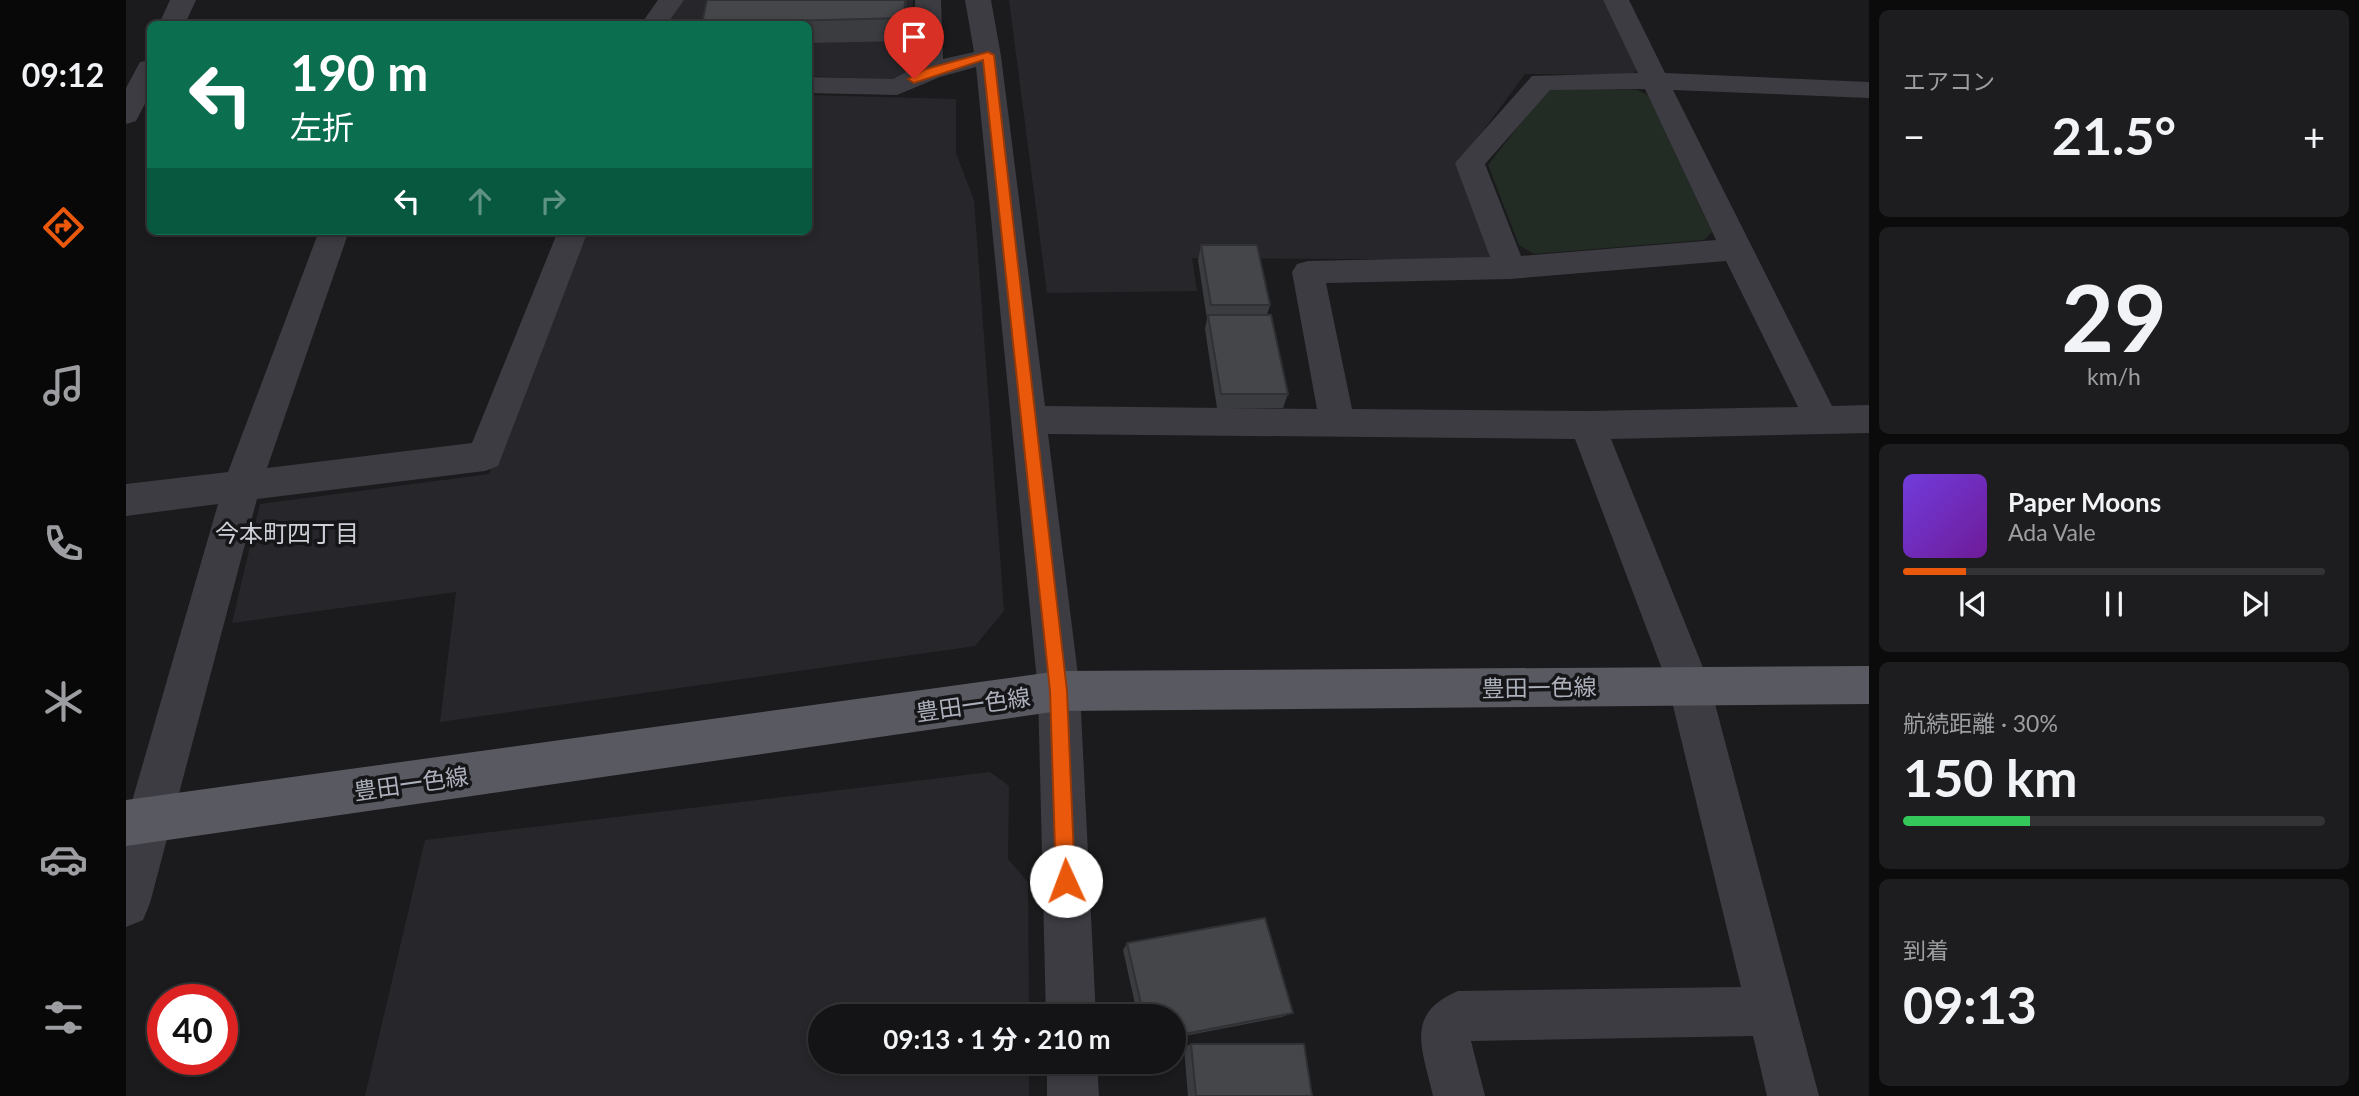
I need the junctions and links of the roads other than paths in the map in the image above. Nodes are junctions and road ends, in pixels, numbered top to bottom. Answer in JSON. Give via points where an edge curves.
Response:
{"nodes":[{"id":1,"x":183,"y":0,"type":"edge"},
{"id":2,"x":671,"y":0,"type":"edge"},
{"id":3,"x":928,"y":0,"type":"edge"},
{"id":4,"x":978,"y":0,"type":"edge"},
{"id":5,"x":1616,"y":0,"type":"edge"},
{"id":6,"x":173,"y":21,"type":"edge"},
{"id":7,"x":656,"y":21,"type":"edge"},
{"id":8,"x":988,"y":55,"type":"junction"},
{"id":9,"x":147,"y":70,"type":"edge"},
{"id":10,"x":930,"y":71,"type":"junction"},
{"id":11,"x":126,"y":73,"type":"edge"},
{"id":12,"x":147,"y":75,"type":"edge"},
{"id":13,"x":1653,"y":81,"type":"junction"},
{"id":14,"x":812,"y":85,"type":"edge"},
{"id":15,"x":1869,"y":90,"type":"edge"},
{"id":16,"x":126,"y":115,"type":"edge"},
{"id":17,"x":333,"y":235,"type":"edge"},
{"id":18,"x":571,"y":235,"type":"edge"},
{"id":19,"x":1736,"y":249,"type":"junction"},
{"id":20,"x":1510,"y":268,"type":"junction"},
{"id":21,"x":1869,"y":419,"type":"edge"},
{"id":22,"x":1029,"y":420,"type":"junction"},
{"id":23,"x":1822,"y":420,"type":"junction"},
{"id":24,"x":1337,"y":422,"type":"junction"},
{"id":25,"x":1588,"y":425,"type":"junction"},
{"id":26,"x":242,"y":485,"type":"junction"},
{"id":27,"x":126,"y":500,"type":"edge"},
{"id":28,"x":1689,"y":685,"type":"junction"},
{"id":29,"x":1869,"y":685,"type":"edge"},
{"id":30,"x":1059,"y":691,"type":"junction"},
{"id":31,"x":137,"y":822,"type":"edge"},
{"id":32,"x":126,"y":903,"type":"edge"},
{"id":33,"x":1071,"y":1004,"type":"edge"},
{"id":34,"x":1772,"y":1011,"type":"junction"},
{"id":35,"x":1072,"y":1074,"type":"edge"},
{"id":36,"x":1073,"y":1096,"type":"edge"},
{"id":37,"x":1459,"y":1096,"type":"edge"},
{"id":38,"x":1793,"y":1096,"type":"edge"}],
"edges":[{"from":1,"to":6,"type":"street"},
{"from":2,"to":7,"type":"street"},
{"from":3,"to":10,"type":"street"},
{"from":4,"to":8,"type":"street"},
{"from":5,"to":13,"type":"street"},
{"from":8,"to":10,"type":"street"},
{"from":8,"to":22,"type":"street"},
{"from":9,"to":11,"type":"street"},
{"from":10,"to":14,"type":"street","via":[[897,87]]},
{"from":12,"to":16,"type":"street"},
{"from":13,"to":15,"type":"street"},
{"from":13,"to":19,"type":"street"},
{"from":13,"to":20,"type":"street","via":[[1542,82],[1470,163]]},
{"from":17,"to":26,"type":"street"},
{"from":18,"to":26,"type":"street","via":[[485,456]]},
{"from":19,"to":20,"type":"street"},
{"from":19,"to":23,"type":"street"},
{"from":20,"to":24,"type":"street","via":[[1308,272]]},
{"from":21,"to":23,"type":"street"},
{"from":22,"to":24,"type":"street"},
{"from":22,"to":30,"type":"street"},
{"from":23,"to":25,"type":"street"},
{"from":24,"to":25,"type":"street"},
{"from":25,"to":28,"type":"street"},
{"from":26,"to":27,"type":"street"},
{"from":26,"to":31,"type":"street"},
{"from":28,"to":29,"type":"main road","name":"豊田一色線"},
{"from":28,"to":30,"type":"main road","name":"豊田一色線"},
{"from":28,"to":34,"type":"street"},
{"from":30,"to":31,"type":"main road","name":"豊田一色線"},
{"from":30,"to":33,"type":"street"},
{"from":31,"to":32,"type":"street"},
{"from":34,"to":37,"type":"street","via":[[1458,1016],[1444,1031]]},
{"from":34,"to":38,"type":"street"},
{"from":35,"to":36,"type":"street"}]}
